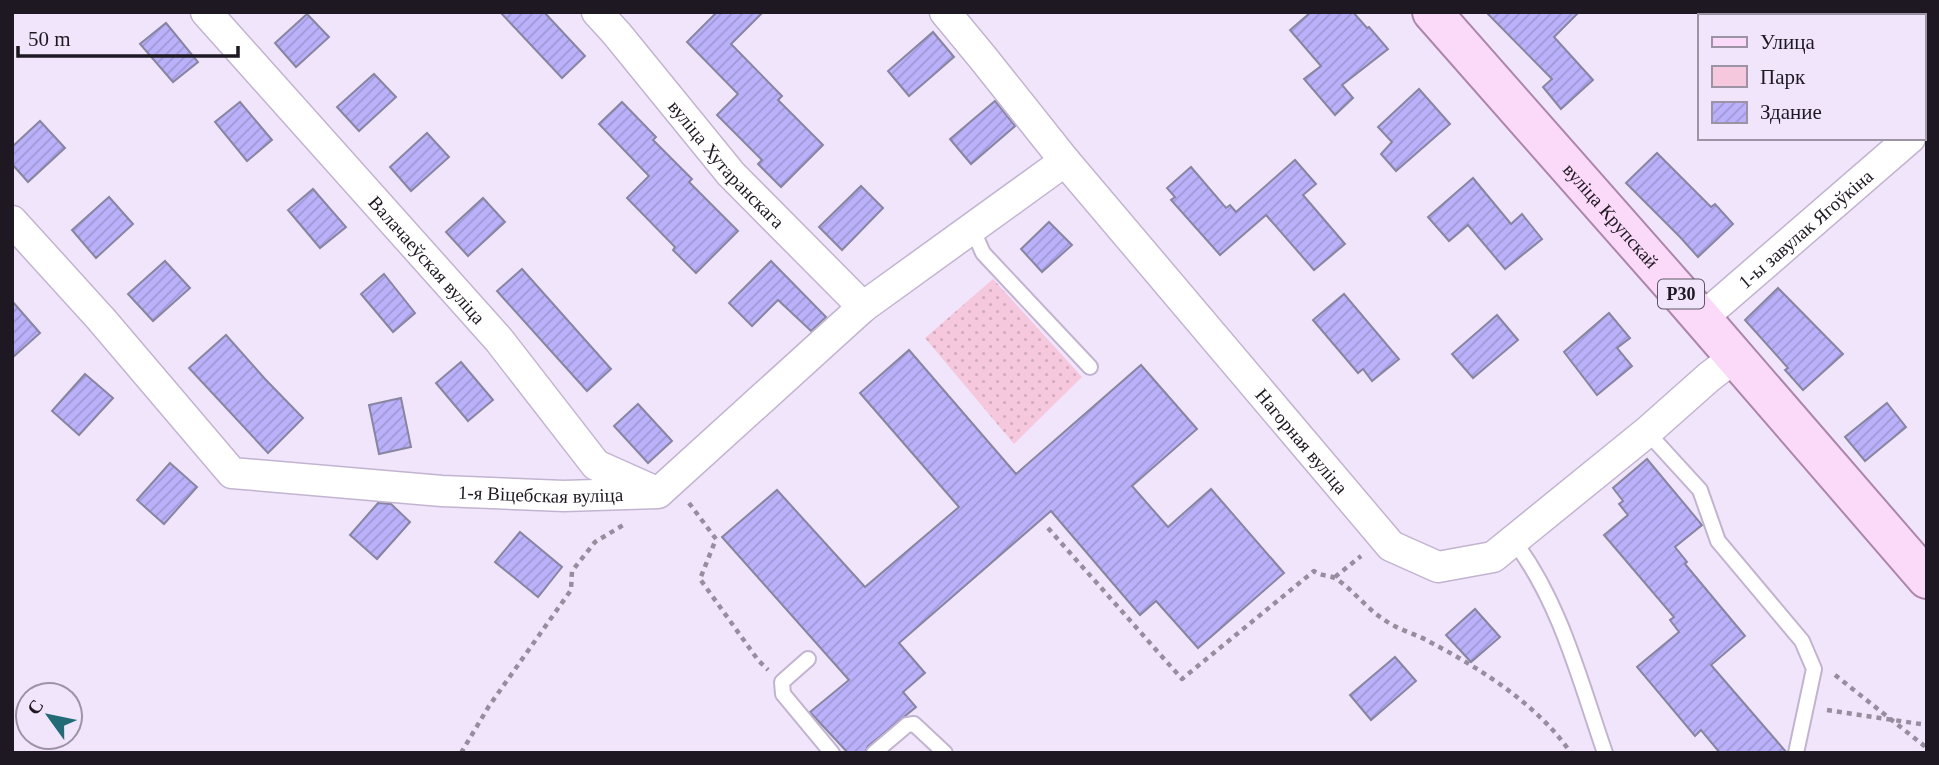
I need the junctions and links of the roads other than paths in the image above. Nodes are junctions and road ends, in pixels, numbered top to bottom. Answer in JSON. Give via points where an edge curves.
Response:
{"nodes":[{"id":1,"x":206,"y":12,"type":"edge"},
{"id":2,"x":597,"y":12,"type":"edge"},
{"id":3,"x":945,"y":12,"type":"edge"},
{"id":4,"x":1432,"y":12,"type":"edge"},
{"id":5,"x":1907,"y":140,"type":"edge"},
{"id":6,"x":1065,"y":161,"type":"junction"},
{"id":7,"x":12,"y":221,"type":"edge"},
{"id":8,"x":972,"y":228,"type":"junction"},
{"id":9,"x":863,"y":307,"type":"junction"},
{"id":10,"x":1701,"y":319,"type":"junction"},
{"id":11,"x":1735,"y":357,"type":"junction"},
{"id":12,"x":1090,"y":367,"type":"dead end"},
{"id":13,"x":1647,"y":432,"type":"junction"},
{"id":14,"x":659,"y":493,"type":"junction"},
{"id":15,"x":1513,"y":540,"type":"junction"},
{"id":16,"x":1927,"y":579,"type":"edge"},
{"id":17,"x":808,"y":659,"type":"dead end"},
{"id":18,"x":832,"y":753,"type":"edge"},
{"id":19,"x":874,"y":753,"type":"edge"},
{"id":20,"x":945,"y":753,"type":"edge"},
{"id":21,"x":1605,"y":753,"type":"edge"},
{"id":22,"x":1796,"y":753,"type":"edge"}],
"edges":[{"from":1,"to":14,"type":"street","name":"Валачаеўская вуліца","via":[[499,340],[596,465]]},
{"from":2,"to":9,"type":"street","name":"вуліца Хутаранскага","via":[[731,174]]},
{"from":3,"to":6,"type":"street","name":"Нагорная вуліца"},
{"from":4,"to":10,"type":"main road","name":"вуліца Крупскай","number":"Р30"},
{"from":5,"to":10,"type":"street","name":"1-ы завулак Ягоўкіна"},
{"from":6,"to":8,"type":"street"},
{"from":6,"to":15,"type":"street","name":"Нагорная вуліца","via":[[1391,546],[1438,567],[1493,557]]},
{"from":7,"to":14,"type":"street","name":"1-я Віцебская вуліца","via":[[232,473],[442,491],[564,496]]},
{"from":8,"to":9,"type":"street"},
{"from":8,"to":12,"type":"lane","via":[[983,253]]},
{"from":9,"to":14,"type":"street"},
{"from":10,"to":11,"type":"main road","name":"вуліца Крупскай","number":"Р30"},
{"from":11,"to":13,"type":"street","name":"Нагорная вуліца"},
{"from":11,"to":16,"type":"main road","name":"вуліца Крупскай","number":"Р30"},
{"from":13,"to":15,"type":"street","name":"Нагорная вуліца"},
{"from":13,"to":22,"type":"lane","via":[[1700,490],[1718,541],[1802,640],[1814,669]]},
{"from":15,"to":21,"type":"lane","via":[[1553,605]]},
{"from":17,"to":18,"type":"lane","via":[[782,682],[783,694]]},
{"from":19,"to":20,"type":"lane","via":[[914,724]]}]}
